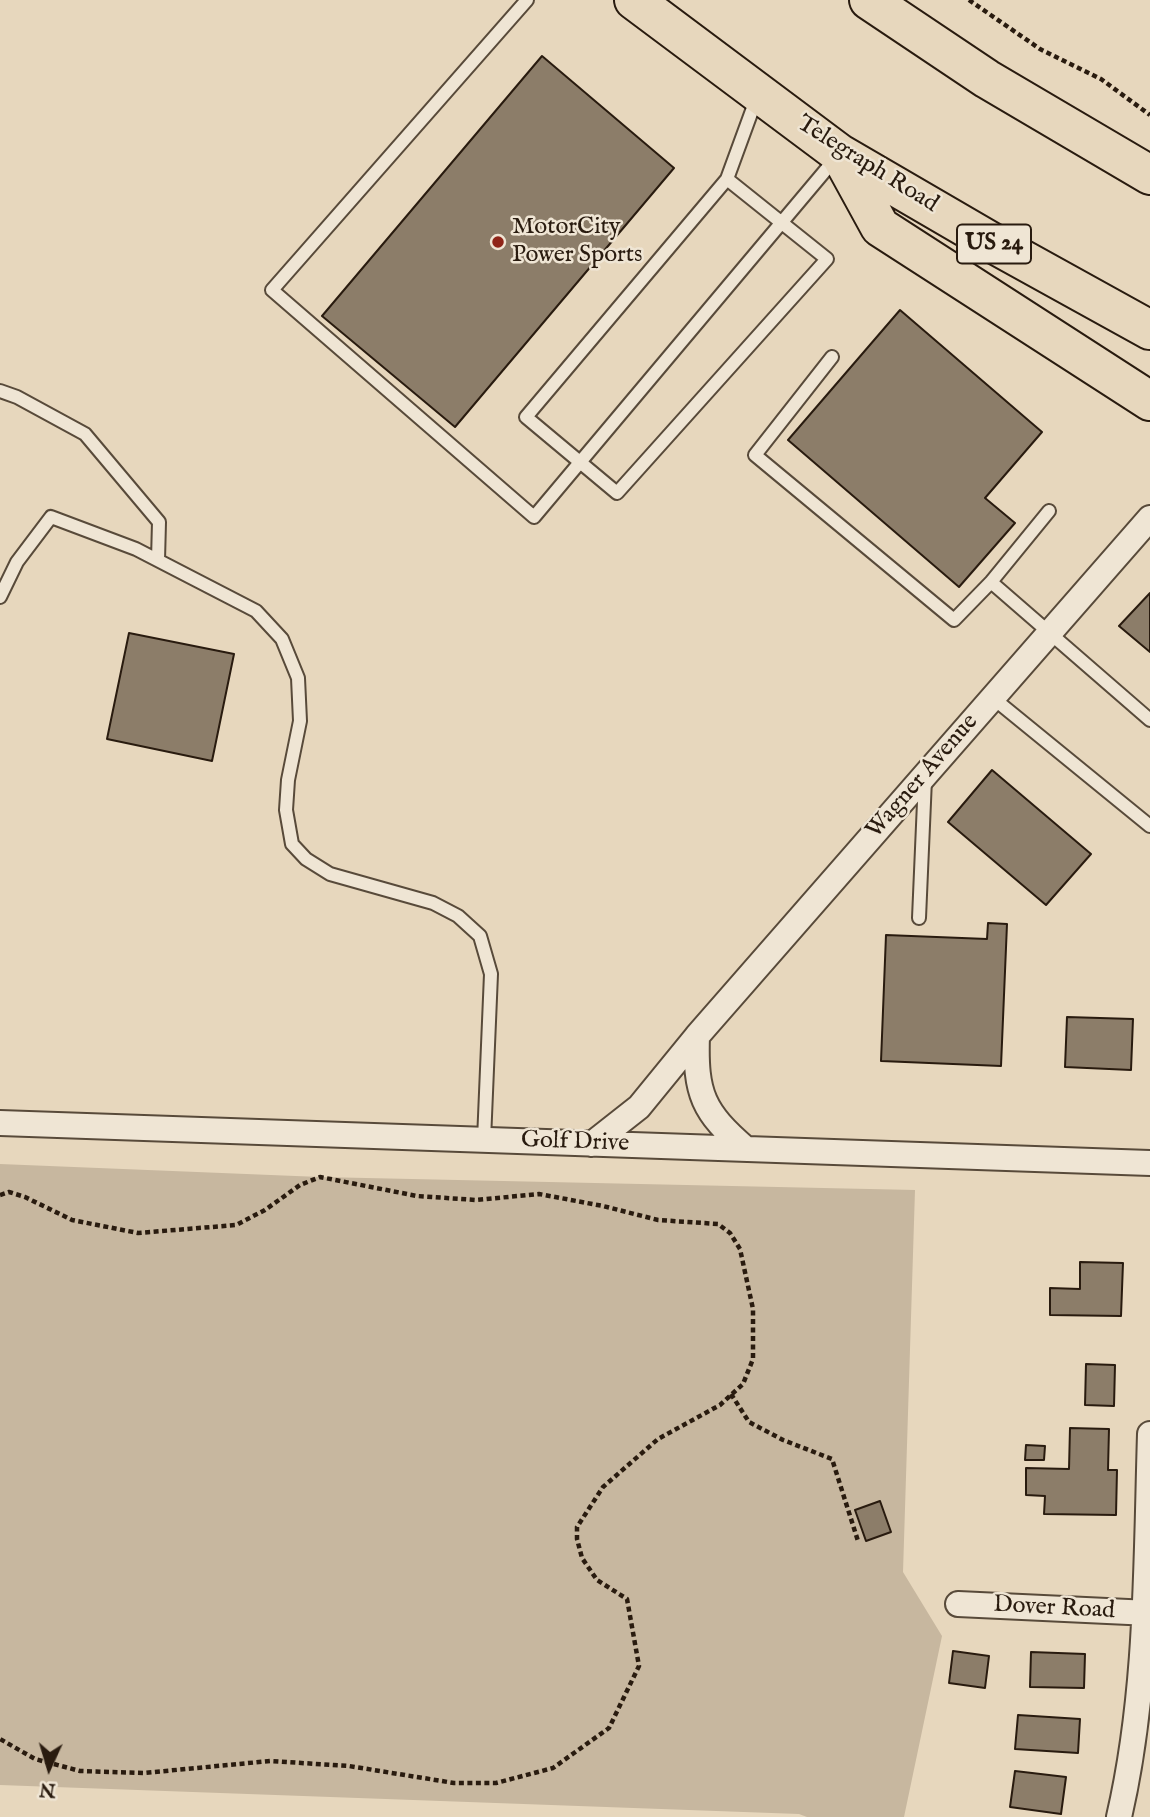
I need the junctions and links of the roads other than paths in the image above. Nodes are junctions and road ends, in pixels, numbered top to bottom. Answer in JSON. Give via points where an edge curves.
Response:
{"nodes":[{"id":1,"x":527,"y":0,"type":"edge"},
{"id":2,"x":634,"y":0,"type":"edge"},
{"id":3,"x":869,"y":0,"type":"edge"},
{"id":4,"x":758,"y":93,"type":"junction"},
{"id":5,"x":840,"y":153,"type":"junction"},
{"id":6,"x":1150,"y":175,"type":"edge"},
{"id":7,"x":727,"y":179,"type":"junction"},
{"id":8,"x":780,"y":223,"type":"junction"},
{"id":9,"x":1150,"y":330,"type":"edge"},
{"id":10,"x":832,"y":357,"type":"dead end"},
{"id":11,"x":0,"y":391,"type":"edge"},
{"id":12,"x":1150,"y":401,"type":"edge"},
{"id":13,"x":580,"y":462,"type":"junction"},
{"id":14,"x":1049,"y":511,"type":"dead end"},
{"id":15,"x":1150,"y":518,"type":"edge"},
{"id":16,"x":158,"y":560,"type":"junction"},
{"id":17,"x":991,"y":582,"type":"junction"},
{"id":18,"x":0,"y":597,"type":"edge"},
{"id":19,"x":1049,"y":634,"type":"junction"},
{"id":20,"x":993,"y":698,"type":"junction"},
{"id":21,"x":1150,"y":720,"type":"edge"},
{"id":22,"x":925,"y":776,"type":"junction"},
{"id":23,"x":1150,"y":826,"type":"edge"},
{"id":24,"x":919,"y":918,"type":"dead end"},
{"id":25,"x":697,"y":1036,"type":"junction"},
{"id":26,"x":0,"y":1123,"type":"edge"},
{"id":27,"x":484,"y":1140,"type":"junction"},
{"id":28,"x":592,"y":1144,"type":"junction"},
{"id":29,"x":746,"y":1149,"type":"junction"},
{"id":30,"x":1150,"y":1163,"type":"edge"},
{"id":31,"x":1150,"y":1434,"type":"edge"},
{"id":32,"x":958,"y":1604,"type":"dead end"},
{"id":33,"x":1147,"y":1613,"type":"edge"},
{"id":34,"x":1119,"y":1817,"type":"edge"}],
"edges":[{"from":1,"to":13,"type":"lane","via":[[272,290],[534,517]]},
{"from":2,"to":4,"type":"highway","name":"Telegraph Road","number":"US 24"},
{"from":3,"to":6,"type":"highway","via":[[987,79]]},
{"from":4,"to":5,"type":"highway","name":"Telegraph Road","number":"US 24"},
{"from":4,"to":7,"type":"lane"},
{"from":5,"to":8,"type":"lane"},
{"from":5,"to":9,"type":"highway","name":"Telegraph Road","number":"US 24"},
{"from":5,"to":12,"type":"highway","via":[[880,227]]},
{"from":7,"to":8,"type":"lane"},
{"from":7,"to":13,"type":"lane","via":[[526,417]]},
{"from":8,"to":13,"type":"lane"},
{"from":8,"to":13,"type":"lane","via":[[827,259],[617,493]]},
{"from":10,"to":17,"type":"lane","via":[[755,455],[954,620]]},
{"from":11,"to":16,"type":"lane","via":[[85,435],[159,522]]},
{"from":14,"to":17,"type":"lane"},
{"from":15,"to":19,"type":"street","name":"Wagner Avenue"},
{"from":16,"to":18,"type":"lane","via":[[51,517],[17,562]]},
{"from":16,"to":27,"type":"lane","via":[[256,611],[282,639],[298,678],[300,721],[286,810],[292,844],[330,874],[433,904],[458,916],[480,936],[491,975]]},
{"from":17,"to":19,"type":"lane"},
{"from":19,"to":20,"type":"street","name":"Wagner Avenue"},
{"from":19,"to":21,"type":"lane"},
{"from":20,"to":22,"type":"street","name":"Wagner Avenue"},
{"from":20,"to":23,"type":"lane"},
{"from":22,"to":24,"type":"lane"},
{"from":22,"to":25,"type":"street","name":"Wagner Avenue"},
{"from":25,"to":28,"type":"street","name":"Wagner Avenue","via":[[639,1107]]},
{"from":25,"to":29,"type":"street","via":[[695,1068],[703,1099],[722,1128]]},
{"from":26,"to":27,"type":"street","name":"Golf Drive"},
{"from":27,"to":28,"type":"street","name":"Golf Drive"},
{"from":28,"to":29,"type":"street","name":"Golf Drive"},
{"from":29,"to":30,"type":"street","name":"Golf Drive"},
{"from":31,"to":33,"type":"street"},
{"from":32,"to":33,"type":"street","name":"Dover Road"},
{"from":33,"to":34,"type":"street","via":[[1136,1720]]}]}
